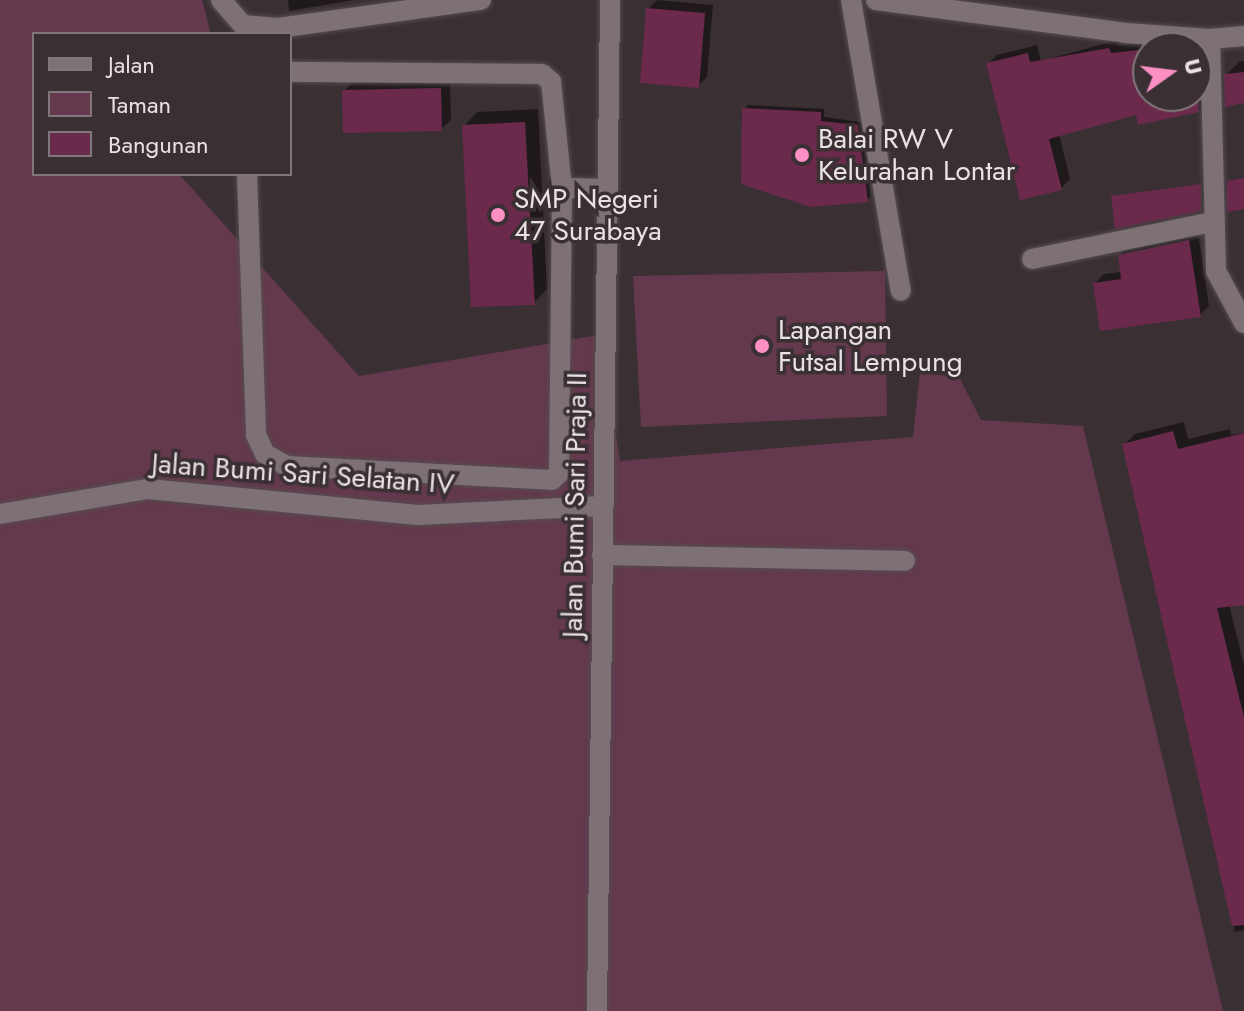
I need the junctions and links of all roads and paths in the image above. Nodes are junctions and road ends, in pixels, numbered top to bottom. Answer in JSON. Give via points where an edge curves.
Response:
{"nodes":[{"id":1,"x":221,"y":0,"type":"edge"},
{"id":2,"x":481,"y":0,"type":"edge"},
{"id":3,"x":610,"y":0,"type":"edge"},
{"id":4,"x":851,"y":0,"type":"edge"},
{"id":5,"x":876,"y":0,"type":"edge"},
{"id":6,"x":1150,"y":32,"type":"edge"},
{"id":7,"x":1244,"y":36,"type":"edge"},
{"id":8,"x":1212,"y":39,"type":"edge"},
{"id":9,"x":292,"y":72,"type":"edge"},
{"id":10,"x":1211,"y":112,"type":"edge"},
{"id":11,"x":247,"y":176,"type":"edge"},
{"id":12,"x":562,"y":188,"type":"junction"},
{"id":13,"x":607,"y":189,"type":"junction"},
{"id":14,"x":1212,"y":222,"type":"junction"},
{"id":15,"x":1032,"y":259,"type":"dead end"},
{"id":16,"x":901,"y":291,"type":"dead end"},
{"id":17,"x":1244,"y":323,"type":"edge"},
{"id":18,"x":603,"y":506,"type":"junction"},
{"id":19,"x":0,"y":514,"type":"edge"},
{"id":20,"x":602,"y":555,"type":"junction"},
{"id":21,"x":905,"y":561,"type":"dead end"},
{"id":22,"x":597,"y":1011,"type":"edge"}],
"edges":[{"from":1,"to":2,"type":"street","via":[[243,25],[278,28]]},
{"from":3,"to":13,"type":"street","name":"Jalan Bumi Sari Praja II"},
{"from":4,"to":16,"type":"street"},
{"from":5,"to":6,"type":"street"},
{"from":7,"to":8,"type":"street"},
{"from":9,"to":12,"type":"street","via":[[542,74],[556,96]]},
{"from":10,"to":14,"type":"street"},
{"from":11,"to":12,"type":"street","via":[[256,435],[265,454],[287,466],[541,482],[559,473]]},
{"from":12,"to":13,"type":"street"},
{"from":13,"to":18,"type":"street","name":"Jalan Bumi Sari Praja II"},
{"from":14,"to":15,"type":"street"},
{"from":14,"to":17,"type":"street","via":[[1216,271]]},
{"from":18,"to":19,"type":"street","name":"Jalan Bumi Sari Selatan IV","via":[[418,515],[148,489]]},
{"from":18,"to":20,"type":"street","name":"Jalan Bumi Sari Praja II"},
{"from":20,"to":21,"type":"street"},
{"from":20,"to":22,"type":"street","name":"Jalan Bumi Sari Praja II"}]}
